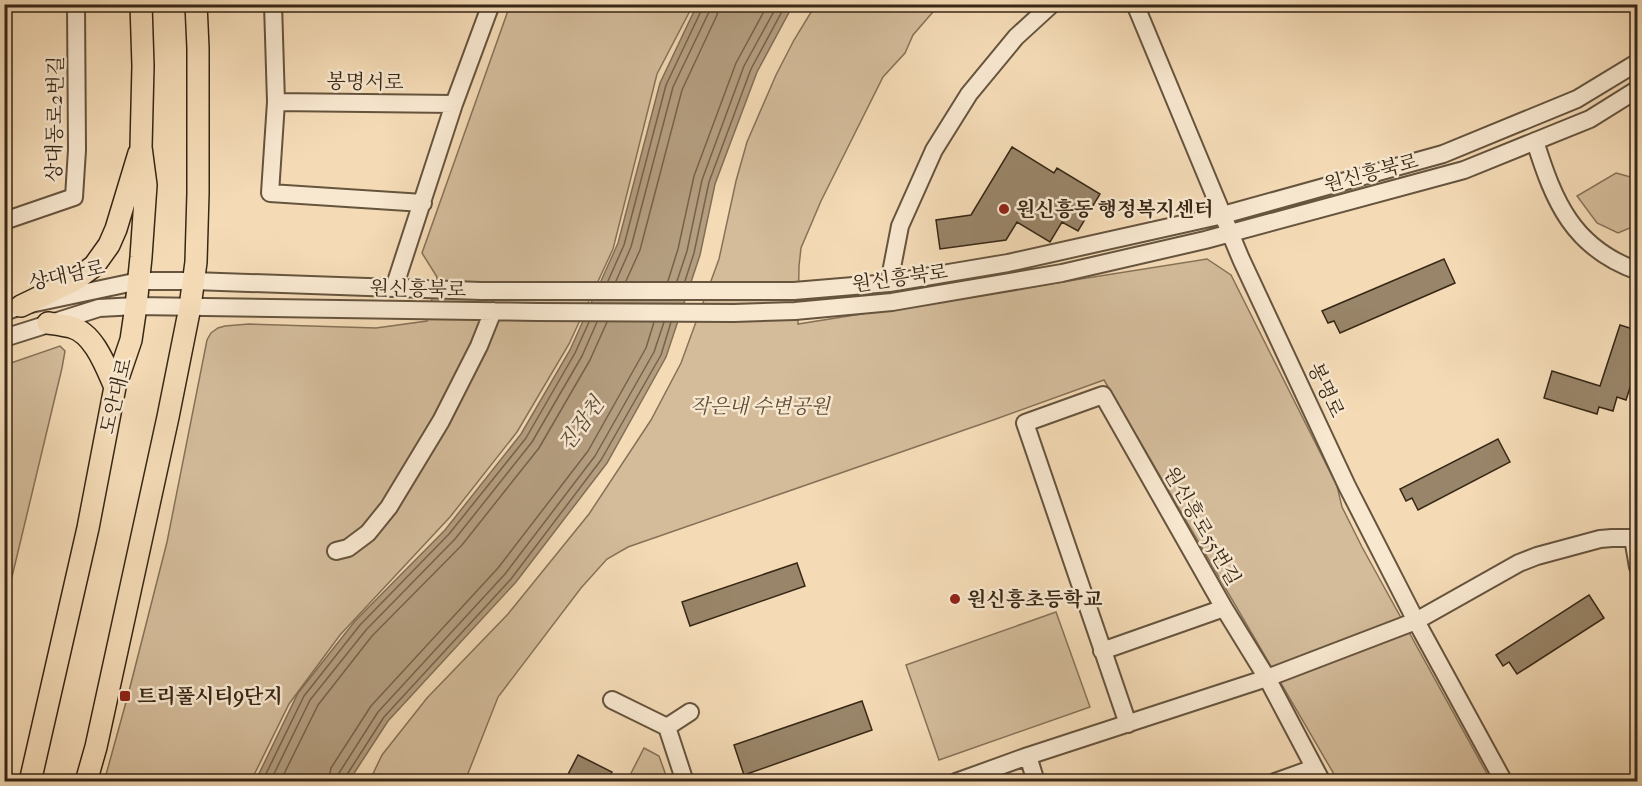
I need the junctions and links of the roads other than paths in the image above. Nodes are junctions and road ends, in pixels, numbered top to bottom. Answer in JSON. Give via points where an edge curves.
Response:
{"nodes":[{"id":1,"x":76,"y":4,"type":"edge"},
{"id":2,"x":141,"y":4,"type":"edge"},
{"id":3,"x":196,"y":4,"type":"edge"},
{"id":4,"x":273,"y":4,"type":"edge"},
{"id":5,"x":491,"y":4,"type":"edge"},
{"id":6,"x":1052,"y":4,"type":"edge"},
{"id":7,"x":1136,"y":4,"type":"edge"},
{"id":8,"x":1638,"y":62,"type":"edge"},
{"id":9,"x":1638,"y":89,"type":"edge"},
{"id":10,"x":276,"y":102,"type":"junction"},
{"id":11,"x":454,"y":104,"type":"junction"},
{"id":12,"x":1535,"y":141,"type":"junction"},
{"id":13,"x":141,"y":147,"type":"junction"},
{"id":14,"x":423,"y":203,"type":"junction"},
{"id":15,"x":1223,"y":215,"type":"junction"},
{"id":16,"x":4,"y":221,"type":"edge"},
{"id":17,"x":1230,"y":232,"type":"junction"},
{"id":18,"x":1638,"y":271,"type":"edge"},
{"id":19,"x":139,"y":281,"type":"junction"},
{"id":20,"x":193,"y":281,"type":"junction"},
{"id":21,"x":889,"y":283,"type":"junction"},
{"id":22,"x":394,"y":288,"type":"junction"},
{"id":23,"x":136,"y":306,"type":"junction"},
{"id":24,"x":190,"y":307,"type":"junction"},
{"id":25,"x":13,"y":309,"type":"edge"},
{"id":26,"x":493,"y":311,"type":"junction"},
{"id":27,"x":48,"y":323,"type":"junction"},
{"id":28,"x":4,"y":338,"type":"edge"},
{"id":29,"x":115,"y":387,"type":"junction"},
{"id":30,"x":1636,"y":538,"type":"edge"},
{"id":31,"x":336,"y":551,"type":"dead end"},
{"id":32,"x":1638,"y":567,"type":"edge"},
{"id":33,"x":1224,"y":608,"type":"junction"},
{"id":34,"x":1416,"y":621,"type":"junction"},
{"id":35,"x":1102,"y":651,"type":"junction"},
{"id":36,"x":1267,"y":678,"type":"junction"},
{"id":37,"x":612,"y":699,"type":"dead end"},
{"id":38,"x":690,"y":712,"type":"dead end"},
{"id":39,"x":1128,"y":724,"type":"junction"},
{"id":40,"x":667,"y":727,"type":"junction"},
{"id":41,"x":1028,"y":756,"type":"junction"},
{"id":42,"x":1318,"y":775,"type":"edge"},
{"id":43,"x":30,"y":782,"type":"edge"},
{"id":44,"x":86,"y":782,"type":"edge"},
{"id":45,"x":686,"y":782,"type":"edge"},
{"id":46,"x":956,"y":782,"type":"edge"},
{"id":47,"x":1036,"y":782,"type":"edge"},
{"id":48,"x":1275,"y":782,"type":"edge"},
{"id":49,"x":1504,"y":782,"type":"edge"}],
"edges":[{"from":1,"to":16,"type":"street","name":"상대동로2번길","via":[[74,197]]},
{"from":2,"to":13,"type":"main road","name":"도안대로"},
{"from":3,"to":20,"type":"main road","via":[[198,193]]},
{"from":4,"to":10,"type":"street"},
{"from":5,"to":11,"type":"street"},
{"from":6,"to":21,"type":"street","via":[[1016,37],[969,94],[934,150],[900,226]]},
{"from":7,"to":15,"type":"street","name":"봉명로"},
{"from":8,"to":15,"type":"street","name":"원신흥북로","via":[[1577,99],[1443,153]]},
{"from":9,"to":12,"type":"street","name":"원신흥북로","via":[[1590,119]]},
{"from":10,"to":11,"type":"street","name":"봉명서로"},
{"from":10,"to":14,"type":"street","via":[[270,193]]},
{"from":11,"to":14,"type":"street"},
{"from":12,"to":17,"type":"street","name":"원신흥북로","via":[[1464,170]]},
{"from":12,"to":18,"type":"street","via":[[1553,192],[1580,235],[1601,252]]},
{"from":13,"to":19,"type":"main road","name":"도안대로","via":[[146,185]]},
{"from":13,"to":25,"type":"main road","via":[[117,230],[94,266]]},
{"from":14,"to":22,"type":"street"},
{"from":15,"to":17,"type":"street","name":"봉명로"},
{"from":15,"to":21,"type":"street","name":"원신흥북로","via":[[1008,263]]},
{"from":17,"to":26,"type":"street","name":"원신흥북로","via":[[1062,273],[892,302],[734,313]]},
{"from":17,"to":34,"type":"street","name":"봉명로","via":[[1347,486]]},
{"from":19,"to":20,"type":"street","name":"원신흥북로"},
{"from":19,"to":23,"type":"main road","name":"도안대로"},
{"from":19,"to":25,"type":"street","name":"상대남로"},
{"from":20,"to":22,"type":"street","name":"원신흥북로"},
{"from":20,"to":24,"type":"main road"},
{"from":21,"to":22,"type":"street","name":"원신흥북로","via":[[794,291]]},
{"from":23,"to":24,"type":"street","name":"원신흥북로"},
{"from":23,"to":27,"type":"street","name":"상대남로","via":[[99,308]]},
{"from":23,"to":29,"type":"main road","name":"도안대로","via":[[131,340]]},
{"from":24,"to":26,"type":"street","name":"원신흥북로"},
{"from":24,"to":44,"type":"main road"},
{"from":26,"to":31,"type":"street","via":[[441,421],[389,507],[368,533],[348,548]]},
{"from":27,"to":28,"type":"street","name":"상대남로"},
{"from":27,"to":29,"type":"main road","via":[[73,327],[87,337]]},
{"from":29,"to":43,"type":"main road","name":"도안대로"},
{"from":30,"to":32,"type":"street"},
{"from":30,"to":34,"type":"street","via":[[1600,539],[1537,556]]},
{"from":33,"to":35,"type":"street"},
{"from":33,"to":35,"type":"street","name":"원신흥로55번길","via":[[1103,395],[1025,423]]},
{"from":33,"to":36,"type":"street","name":"원신흥로55번길"},
{"from":34,"to":36,"type":"street"},
{"from":34,"to":49,"type":"street","name":"봉명로"},
{"from":35,"to":39,"type":"street"},
{"from":36,"to":39,"type":"street"},
{"from":36,"to":42,"type":"street","name":"원신흥로55번길"},
{"from":37,"to":40,"type":"street"},
{"from":38,"to":40,"type":"street"},
{"from":39,"to":41,"type":"street"},
{"from":40,"to":45,"type":"street"},
{"from":41,"to":46,"type":"street"},
{"from":41,"to":47,"type":"street"},
{"from":42,"to":48,"type":"street","name":"원신흥로55번길"}]}
